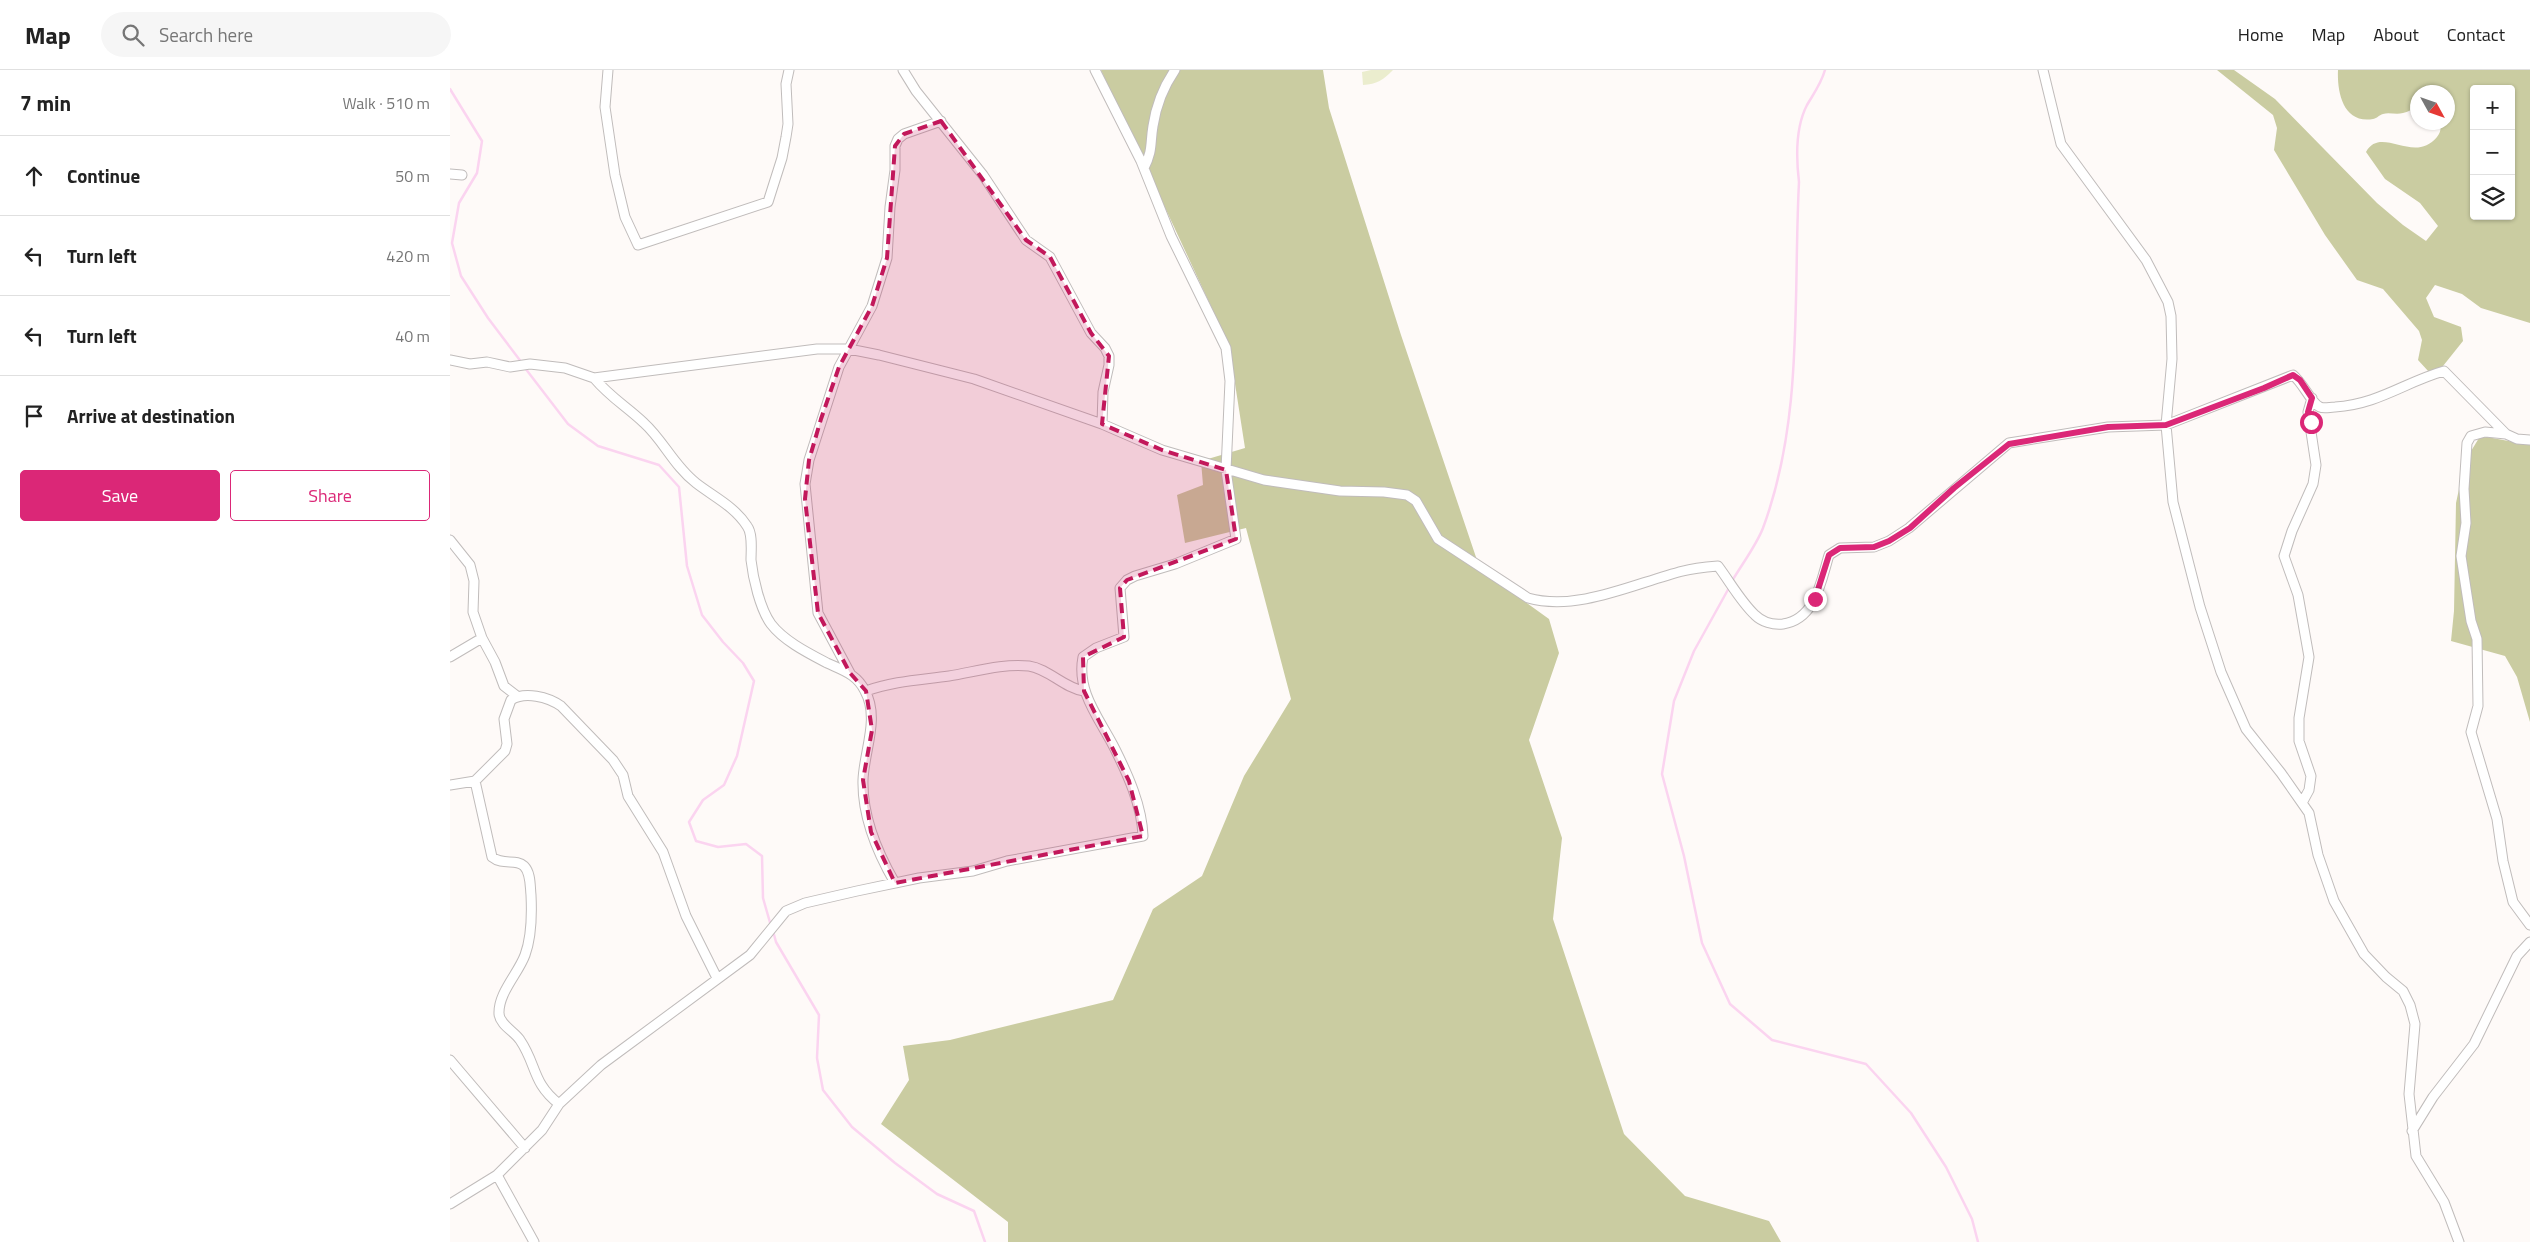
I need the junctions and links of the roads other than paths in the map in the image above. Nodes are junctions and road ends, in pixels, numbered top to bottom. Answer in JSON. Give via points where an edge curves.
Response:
{"nodes":[{"id":1,"x":608,"y":70,"type":"edge"},
{"id":2,"x":789,"y":70,"type":"edge"},
{"id":3,"x":903,"y":70,"type":"edge"},
{"id":4,"x":1095,"y":70,"type":"edge"},
{"id":5,"x":1175,"y":70,"type":"edge"},
{"id":6,"x":2043,"y":70,"type":"edge"},
{"id":7,"x":941,"y":122,"type":"junction"},
{"id":8,"x":1144,"y":168,"type":"junction"},
{"id":9,"x":450,"y":174,"type":"edge"},
{"id":10,"x":462,"y":175,"type":"dead end"},
{"id":11,"x":849,"y":349,"type":"junction"},
{"id":12,"x":450,"y":360,"type":"edge"},
{"id":13,"x":594,"y":378,"type":"junction"},
{"id":14,"x":2312,"y":398,"type":"junction"},
{"id":15,"x":1102,"y":424,"type":"junction"},
{"id":16,"x":2166,"y":425,"type":"junction"},
{"id":17,"x":2506,"y":434,"type":"junction"},
{"id":18,"x":2530,"y":440,"type":"edge"},
{"id":19,"x":1226,"y":470,"type":"junction"},
{"id":20,"x":450,"y":540,"type":"edge"},
{"id":21,"x":482,"y":638,"type":"junction"},
{"id":22,"x":450,"y":657,"type":"edge"},
{"id":23,"x":850,"y":673,"type":"junction"},
{"id":24,"x":866,"y":691,"type":"junction"},
{"id":25,"x":1084,"y":691,"type":"junction"},
{"id":26,"x":517,"y":696,"type":"junction"},
{"id":27,"x":475,"y":781,"type":"junction"},
{"id":28,"x":450,"y":785,"type":"edge"},
{"id":29,"x":2302,"y":803,"type":"junction"},
{"id":30,"x":895,"y":883,"type":"junction"},
{"id":31,"x":2530,"y":925,"type":"edge"},
{"id":32,"x":2530,"y":942,"type":"edge"},
{"id":33,"x":717,"y":978,"type":"junction"},
{"id":34,"x":450,"y":1060,"type":"edge"},
{"id":35,"x":559,"y":1104,"type":"junction"},
{"id":36,"x":2412,"y":1131,"type":"junction"},
{"id":37,"x":524,"y":1148,"type":"junction"},
{"id":38,"x":497,"y":1175,"type":"junction"},
{"id":39,"x":450,"y":1204,"type":"edge"},
{"id":40,"x":534,"y":1242,"type":"edge"},
{"id":41,"x":2459,"y":1242,"type":"edge"}],
"edges":[{"from":1,"to":2,"type":"street","via":[[605,107],[616,175],[625,217],[638,245],[768,202],[786,137]]},
{"from":3,"to":7,"type":"street"},
{"from":4,"to":8,"type":"street"},
{"from":5,"to":8,"type":"street","via":[[1163,90],[1153,127],[1152,146]]},
{"from":6,"to":16,"type":"street","via":[[2061,144],[2130,238],[2168,302],[2172,359]]},
{"from":7,"to":11,"type":"street","via":[[904,134],[895,146],[887,258],[872,306]]},
{"from":7,"to":15,"type":"street","via":[[983,175],[1026,240],[1050,257],[1091,333],[1105,348],[1109,365],[1103,392]]},
{"from":8,"to":19,"type":"street","via":[[1171,236],[1226,348],[1230,381]]},
{"from":9,"to":10,"type":"street"},
{"from":11,"to":13,"type":"street","via":[[817,348]]},
{"from":11,"to":15,"type":"street","via":[[974,380]]},
{"from":11,"to":23,"type":"street","via":[[839,367],[822,419],[805,484],[818,613]]},
{"from":12,"to":13,"type":"street","via":[[510,367],[530,364],[566,368]]},
{"from":13,"to":23,"type":"street","via":[[608,394],[645,423],[682,470],[723,501],[749,528],[760,604],[770,623],[805,650]]},
{"from":14,"to":16,"type":"street","via":[[2293,375]]},
{"from":14,"to":17,"type":"street","via":[[2321,408],[2361,404],[2444,371]]},
{"from":14,"to":29,"type":"street","via":[[2308,412],[2316,465],[2313,484],[2284,556],[2298,595],[2309,657],[2299,718],[2299,741],[2311,776],[2309,790]]},
{"from":15,"to":19,"type":"street","via":[[1162,450]]},
{"from":16,"to":19,"type":"street","via":[[2108,427],[2009,444],[1910,528],[1889,541],[1874,547],[1840,548],[1829,555],[1815,599],[1799,619],[1777,624],[1762,621],[1754,614],[1718,566],[1686,570],[1599,595],[1543,602],[1528,598],[1438,539],[1416,502],[1407,495],[1300,486]]},
{"from":16,"to":29,"type":"street","via":[[2172,502],[2221,672],[2246,729]]},
{"from":17,"to":18,"type":"street"},
{"from":17,"to":31,"type":"street","via":[[2478,433],[2467,443],[2466,523],[2462,556],[2471,621],[2477,639],[2478,706],[2471,732],[2497,819],[2502,861],[2512,902]]},
{"from":19,"to":25,"type":"street","via":[[1236,539],[1127,580],[1120,588],[1124,637],[1083,657]]},
{"from":20,"to":21,"type":"street","via":[[470,565],[474,581],[473,612]]},
{"from":21,"to":22,"type":"street"},
{"from":21,"to":26,"type":"street","via":[[504,686]]},
{"from":23,"to":24,"type":"street"},
{"from":24,"to":25,"type":"street","via":[[909,679],[1029,666],[1044,671],[1073,689]]},
{"from":24,"to":30,"type":"street","via":[[872,730],[863,780],[865,803],[871,832]]},
{"from":25,"to":30,"type":"street","via":[[1129,781],[1140,810],[1143,836]]},
{"from":26,"to":27,"type":"street","via":[[511,700],[504,719],[505,751]]},
{"from":26,"to":33,"type":"street","via":[[551,700],[561,706],[613,760],[623,775],[628,796],[663,852],[686,916]]},
{"from":27,"to":28,"type":"street"},
{"from":27,"to":35,"type":"street","via":[[492,857],[497,862],[518,862],[524,866],[530,880],[531,933],[525,956],[506,992],[499,1015],[520,1040],[539,1084]]},
{"from":29,"to":36,"type":"street","via":[[2309,813],[2318,855],[2334,901],[2364,954],[2403,991],[2410,1004],[2415,1024],[2410,1094]]},
{"from":30,"to":33,"type":"street","via":[[805,903],[786,911],[750,955]]},
{"from":32,"to":36,"type":"street","via":[[2516,956],[2474,1044],[2433,1097]]},
{"from":33,"to":35,"type":"street","via":[[602,1065]]},
{"from":34,"to":37,"type":"street"},
{"from":35,"to":37,"type":"street","via":[[542,1130]]},
{"from":36,"to":41,"type":"street","via":[[2416,1156],[2444,1202]]},
{"from":37,"to":38,"type":"street"},
{"from":38,"to":39,"type":"street"},
{"from":38,"to":40,"type":"street"}]}
